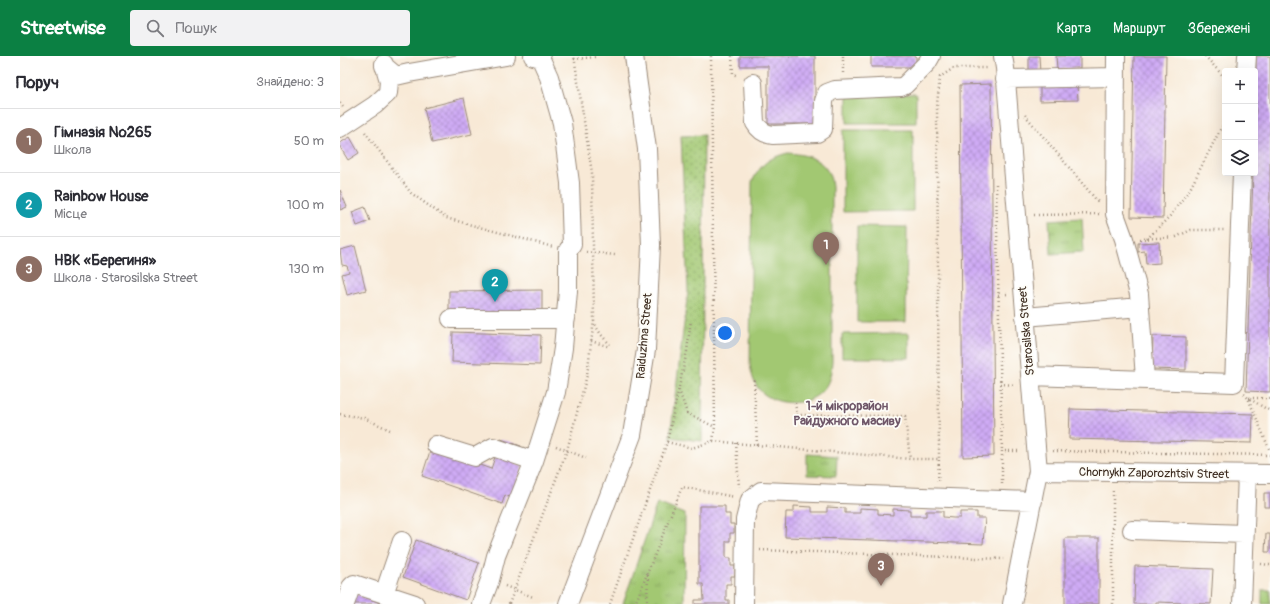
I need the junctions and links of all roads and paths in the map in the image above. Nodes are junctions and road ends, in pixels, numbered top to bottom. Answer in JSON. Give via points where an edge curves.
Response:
{"nodes":[{"id":1,"x":506,"y":56,"type":"edge"},
{"id":2,"x":534,"y":56,"type":"edge"},
{"id":3,"x":574,"y":56,"type":"edge"},
{"id":4,"x":634,"y":56,"type":"edge"},
{"id":5,"x":711,"y":56,"type":"edge"},
{"id":6,"x":931,"y":56,"type":"edge"},
{"id":7,"x":1116,"y":56,"type":"edge"},
{"id":8,"x":1205,"y":56,"type":"edge"},
{"id":9,"x":1247,"y":56,"type":"edge"},
{"id":10,"x":595,"y":57,"type":"edge"},
{"id":11,"x":385,"y":61,"type":"edge"},
{"id":12,"x":1004,"y":68,"type":"edge"},
{"id":13,"x":1246,"y":68,"type":"edge"},
{"id":14,"x":409,"y":73,"type":"junction"},
{"id":15,"x":1222,"y":75,"type":"edge"},
{"id":16,"x":1116,"y":77,"type":"junction"},
{"id":17,"x":753,"y":83,"type":"dead end"},
{"id":18,"x":388,"y":93,"type":"junction"},
{"id":19,"x":340,"y":103,"type":"edge"},
{"id":20,"x":1023,"y":118,"type":"dead end"},
{"id":21,"x":346,"y":124,"type":"edge"},
{"id":22,"x":1222,"y":127,"type":"edge"},
{"id":23,"x":1242,"y":176,"type":"edge"},
{"id":24,"x":996,"y":182,"type":"dead end"},
{"id":25,"x":1099,"y":203,"type":"dead end"},
{"id":26,"x":1033,"y":208,"type":"dead end"},
{"id":27,"x":1101,"y":208,"type":"dead end"},
{"id":28,"x":1239,"y":230,"type":"junction"},
{"id":29,"x":1147,"y":239,"type":"junction"},
{"id":30,"x":1124,"y":240,"type":"junction"},
{"id":31,"x":568,"y":250,"type":"junction"},
{"id":32,"x":615,"y":255,"type":"dead end"},
{"id":33,"x":1140,"y":307,"type":"junction"},
{"id":34,"x":1025,"y":317,"type":"junction"},
{"id":35,"x":566,"y":318,"type":"junction"},
{"id":36,"x":451,"y":319,"type":"dead end"},
{"id":37,"x":594,"y":320,"type":"dead end"},
{"id":38,"x":691,"y":320,"type":"dead end"},
{"id":39,"x":591,"y":341,"type":"dead end"},
{"id":40,"x":1030,"y":376,"type":"junction"},
{"id":41,"x":1144,"y":379,"type":"junction"},
{"id":42,"x":754,"y":380,"type":"dead end"},
{"id":43,"x":1234,"y":384,"type":"junction"},
{"id":44,"x":679,"y":389,"type":"junction"},
{"id":45,"x":1248,"y":398,"type":"junction"},
{"id":46,"x":1270,"y":398,"type":"edge"},
{"id":47,"x":795,"y":403,"type":"dead end"},
{"id":48,"x":1270,"y":411,"type":"edge"},
{"id":49,"x":340,"y":414,"type":"edge"},
{"id":50,"x":714,"y":427,"type":"junction"},
{"id":51,"x":390,"y":430,"type":"dead end"},
{"id":52,"x":713,"y":441,"type":"junction"},
{"id":53,"x":540,"y":442,"type":"junction"},
{"id":54,"x":667,"y":442,"type":"junction"},
{"id":55,"x":736,"y":443,"type":"junction"},
{"id":56,"x":436,"y":445,"type":"dead end"},
{"id":57,"x":757,"y":445,"type":"junction"},
{"id":58,"x":1002,"y":451,"type":"dead end"},
{"id":59,"x":1270,"y":451,"type":"edge"},
{"id":60,"x":586,"y":458,"type":"dead end"},
{"id":61,"x":910,"y":459,"type":"junction"},
{"id":62,"x":939,"y":459,"type":"junction"},
{"id":63,"x":534,"y":461,"type":"junction"},
{"id":64,"x":1038,"y":471,"type":"junction"},
{"id":65,"x":1247,"y":474,"type":"junction"},
{"id":66,"x":1270,"y":474,"type":"edge"},
{"id":67,"x":1113,"y":483,"type":"dead end"},
{"id":68,"x":938,"y":498,"type":"junction"},
{"id":69,"x":744,"y":499,"type":"junction"},
{"id":70,"x":1033,"y":501,"type":"junction"},
{"id":71,"x":1132,"y":530,"type":"dead end"},
{"id":72,"x":1244,"y":534,"type":"junction"},
{"id":73,"x":402,"y":541,"type":"dead end"},
{"id":74,"x":744,"y":550,"type":"junction"},
{"id":75,"x":1021,"y":560,"type":"junction"},
{"id":76,"x":648,"y":570,"type":"junction"},
{"id":77,"x":490,"y":580,"type":"junction"},
{"id":78,"x":384,"y":594,"type":"junction"},
{"id":79,"x":533,"y":597,"type":"dead end"},
{"id":80,"x":344,"y":604,"type":"edge"},
{"id":81,"x":415,"y":604,"type":"edge"},
{"id":82,"x":481,"y":604,"type":"edge"},
{"id":83,"x":568,"y":604,"type":"edge"},
{"id":84,"x":610,"y":604,"type":"edge"},
{"id":85,"x":635,"y":604,"type":"edge"},
{"id":86,"x":647,"y":604,"type":"edge"},
{"id":87,"x":744,"y":604,"type":"edge"},
{"id":88,"x":1012,"y":604,"type":"edge"},
{"id":89,"x":1113,"y":604,"type":"edge"},
{"id":90,"x":1242,"y":604,"type":"edge"}],
"edges":[{"from":1,"to":14,"type":"street"},
{"from":2,"to":31,"type":"street","via":[[540,57],[549,76],[562,123],[570,183],[572,245]]},
{"from":3,"to":10,"type":"path","via":[[574,59]]},
{"from":4,"to":83,"type":"street","name":"Raiduzhna Street","via":[[646,149],[651,246],[646,350],[632,435]]},
{"from":5,"to":50,"type":"path"},
{"from":6,"to":17,"type":"street","via":[[901,87],[835,90],[827,93],[824,100],[823,129],[817,133],[773,135],[762,132],[755,123]]},
{"from":7,"to":16,"type":"street"},
{"from":8,"to":15,"type":"path"},
{"from":9,"to":13,"type":"street"},
{"from":11,"to":14,"type":"street","via":[[396,76]]},
{"from":11,"to":18,"type":"street","via":[[389,80]]},
{"from":12,"to":16,"type":"street"},
{"from":12,"to":34,"type":"street","name":"Starosilska Street"},
{"from":12,"to":62,"type":"path","via":[[954,68],[940,77],[937,104]]},
{"from":14,"to":18,"type":"street"},
{"from":16,"to":30,"type":"street","via":[[1114,214]]},
{"from":18,"to":21,"type":"street"},
{"from":19,"to":21,"type":"path"},
{"from":20,"to":25,"type":"path","via":[[1022,111]]},
{"from":21,"to":31,"type":"path","via":[[364,129],[411,193],[446,218]]},
{"from":22,"to":29,"type":"path","via":[[1190,189],[1170,216]]},
{"from":23,"to":28,"type":"street"},
{"from":24,"to":58,"type":"path"},
{"from":26,"to":27,"type":"path","via":[[1034,216],[1104,214]]},
{"from":28,"to":29,"type":"path","via":[[1191,230],[1176,237]]},
{"from":28,"to":43,"type":"street"},
{"from":29,"to":30,"type":"path"},
{"from":30,"to":33,"type":"street"},
{"from":31,"to":32,"type":"path"},
{"from":31,"to":35,"type":"street"},
{"from":33,"to":34,"type":"street"},
{"from":33,"to":41,"type":"street"},
{"from":34,"to":40,"type":"street","name":"Starosilska Street"},
{"from":35,"to":36,"type":"street"},
{"from":35,"to":53,"type":"street","via":[[556,392]]},
{"from":37,"to":39,"type":"path","via":[[610,345]]},
{"from":38,"to":44,"type":"path"},
{"from":40,"to":41,"type":"street"},
{"from":40,"to":64,"type":"street","name":"Starosilska Street"},
{"from":41,"to":43,"type":"street"},
{"from":42,"to":57,"type":"path"},
{"from":43,"to":45,"type":"path"},
{"from":44,"to":50,"type":"path","via":[[687,413]]},
{"from":44,"to":54,"type":"path"},
{"from":45,"to":46,"type":"path"},
{"from":45,"to":48,"type":"path"},
{"from":45,"to":59,"type":"path"},
{"from":47,"to":61,"type":"path","via":[[797,415],[905,416]]},
{"from":49,"to":51,"type":"path","via":[[364,418]]},
{"from":50,"to":52,"type":"path"},
{"from":52,"to":54,"type":"path","via":[[692,448]]},
{"from":52,"to":55,"type":"path"},
{"from":53,"to":60,"type":"path"},
{"from":53,"to":63,"type":"street"},
{"from":54,"to":84,"type":"path"},
{"from":55,"to":57,"type":"path"},
{"from":55,"to":69,"type":"path"},
{"from":56,"to":63,"type":"street","via":[[475,457],[493,447]]},
{"from":57,"to":61,"type":"path"},
{"from":61,"to":62,"type":"path"},
{"from":62,"to":68,"type":"path"},
{"from":63,"to":77,"type":"street","via":[[496,556]]},
{"from":64,"to":65,"type":"street","name":"Chornykh Zaporozhtsiv Street"},
{"from":64,"to":70,"type":"street","name":"Starosilska Street"},
{"from":65,"to":66,"type":"street","name":"Chornykh Zaporozhtsiv Street"},
{"from":65,"to":72,"type":"street"},
{"from":67,"to":89,"type":"path"},
{"from":68,"to":69,"type":"street","via":[[761,491]]},
{"from":68,"to":70,"type":"street"},
{"from":69,"to":74,"type":"street"},
{"from":69,"to":76,"type":"path","via":[[682,488]]},
{"from":70,"to":75,"type":"street","name":"Starosilska Street"},
{"from":71,"to":72,"type":"street"},
{"from":72,"to":90,"type":"street"},
{"from":73,"to":78,"type":"street"},
{"from":74,"to":75,"type":"path"},
{"from":74,"to":87,"type":"street"},
{"from":75,"to":88,"type":"street","name":"Starosilska Street"},
{"from":76,"to":85,"type":"path"},
{"from":76,"to":86,"type":"path"},
{"from":77,"to":79,"type":"path"},
{"from":77,"to":82,"type":"street"},
{"from":78,"to":80,"type":"street","via":[[354,584]]},
{"from":78,"to":81,"type":"street"}]}
